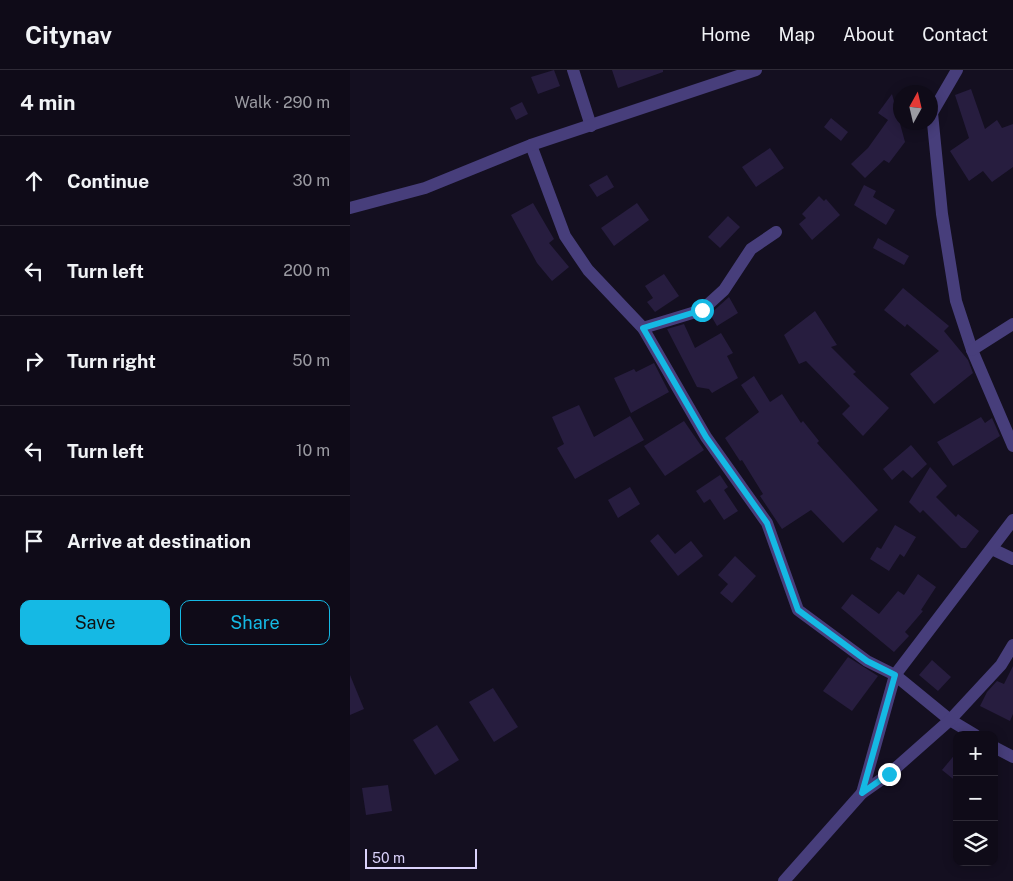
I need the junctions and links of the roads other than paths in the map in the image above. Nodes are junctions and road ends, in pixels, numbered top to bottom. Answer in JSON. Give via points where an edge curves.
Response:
{"nodes":[{"id":1,"x":573,"y":70,"type":"edge"},
{"id":2,"x":756,"y":70,"type":"edge"},
{"id":3,"x":957,"y":70,"type":"edge"},
{"id":4,"x":591,"y":126,"type":"junction"},
{"id":5,"x":531,"y":146,"type":"junction"},
{"id":6,"x":350,"y":208,"type":"edge"},
{"id":7,"x":776,"y":232,"type":"dead end"},
{"id":8,"x":1013,"y":324,"type":"edge"},
{"id":9,"x":643,"y":328,"type":"junction"},
{"id":10,"x":972,"y":350,"type":"junction"},
{"id":11,"x":1013,"y":446,"type":"edge"},
{"id":12,"x":1013,"y":520,"type":"edge"},
{"id":13,"x":992,"y":549,"type":"junction"},
{"id":14,"x":1013,"y":559,"type":"edge"},
{"id":15,"x":1013,"y":645,"type":"edge"},
{"id":16,"x":895,"y":675,"type":"junction"},
{"id":17,"x":950,"y":720,"type":"junction"},
{"id":18,"x":968,"y":731,"type":"edge"},
{"id":19,"x":998,"y":749,"type":"edge"},
{"id":20,"x":1013,"y":757,"type":"edge"},
{"id":21,"x":862,"y":793,"type":"junction"},
{"id":22,"x":784,"y":881,"type":"edge"}],
"edges":[{"from":1,"to":4,"type":"street"},
{"from":2,"to":4,"type":"street"},
{"from":3,"to":10,"type":"street","via":[[932,113],[954,291]]},
{"from":4,"to":5,"type":"street"},
{"from":5,"to":6,"type":"street","via":[[425,188]]},
{"from":5,"to":9,"type":"street","via":[[565,236],[588,270]]},
{"from":7,"to":9,"type":"street","via":[[751,249],[724,290],[702,310]]},
{"from":8,"to":10,"type":"street"},
{"from":9,"to":16,"type":"street","via":[[706,437],[767,523],[798,610],[867,661]]},
{"from":10,"to":11,"type":"street"},
{"from":12,"to":13,"type":"street"},
{"from":13,"to":14,"type":"street"},
{"from":13,"to":16,"type":"street"},
{"from":15,"to":17,"type":"street","via":[[1001,665]]},
{"from":16,"to":17,"type":"street"},
{"from":16,"to":21,"type":"street"},
{"from":17,"to":18,"type":"street"},
{"from":17,"to":21,"type":"street","via":[[889,774]]},
{"from":19,"to":20,"type":"street"},
{"from":21,"to":22,"type":"street"}]}
